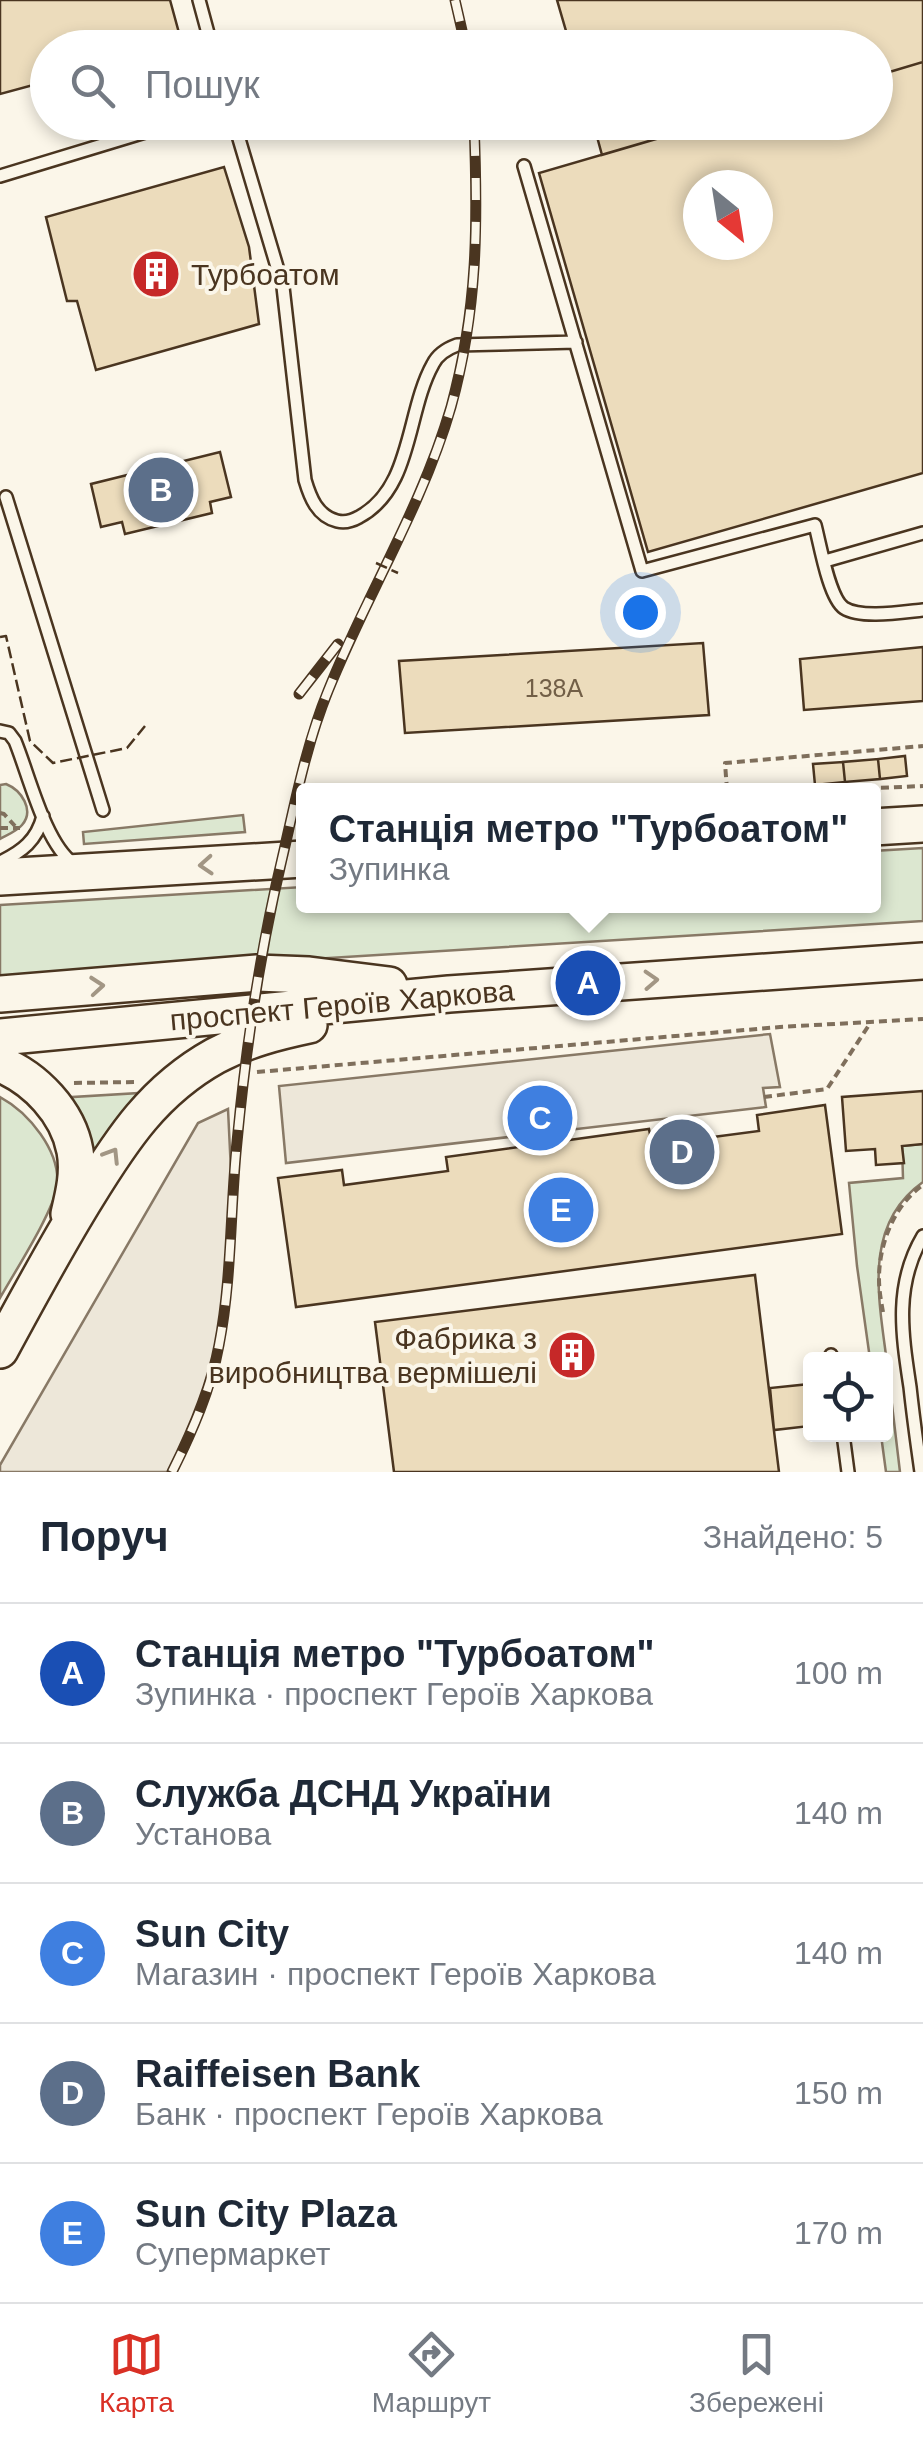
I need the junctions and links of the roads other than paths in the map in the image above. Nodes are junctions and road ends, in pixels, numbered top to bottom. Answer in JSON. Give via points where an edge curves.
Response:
{"nodes":[{"id":1,"x":199,"y":0,"type":"edge"},
{"id":2,"x":207,"y":30,"type":"edge"},
{"id":3,"x":119,"y":140,"type":"edge"},
{"id":4,"x":239,"y":140,"type":"edge"},
{"id":5,"x":524,"y":166,"type":"dead end"},
{"id":6,"x":0,"y":176,"type":"edge"},
{"id":7,"x":576,"y":342,"type":"junction"},
{"id":8,"x":6,"y":497,"type":"dead end"},
{"id":9,"x":923,"y":533,"type":"edge"},
{"id":10,"x":825,"y":562,"type":"junction"},
{"id":11,"x":923,"y":610,"type":"edge"},
{"id":12,"x":0,"y":731,"type":"edge"},
{"id":13,"x":103,"y":810,"type":"dead end"},
{"id":14,"x":44,"y":816,"type":"junction"},
{"id":15,"x":923,"y":824,"type":"edge"},
{"id":16,"x":881,"y":827,"type":"edge"},
{"id":17,"x":296,"y":859,"type":"edge"},
{"id":18,"x":0,"y":862,"type":"edge"},
{"id":19,"x":97,"y":872,"type":"junction"},
{"id":20,"x":0,"y":877,"type":"edge"},
{"id":21,"x":923,"y":961,"type":"edge"},
{"id":22,"x":0,"y":994,"type":"edge"},
{"id":23,"x":449,"y":994,"type":"junction"},
{"id":24,"x":0,"y":1037,"type":"edge"},
{"id":25,"x":0,"y":1064,"type":"edge"},
{"id":26,"x":923,"y":1236,"type":"edge"},
{"id":27,"x":62,"y":1238,"type":"junction"},
{"id":28,"x":0,"y":1350,"type":"edge"},
{"id":29,"x":843,"y":1442,"type":"edge"},
{"id":30,"x":848,"y":1472,"type":"edge"},
{"id":31,"x":921,"y":1472,"type":"edge"}],
"edges":[{"from":1,"to":2,"type":"lane"},
{"from":3,"to":6,"type":"lane"},
{"from":4,"to":7,"type":"lane","via":[[283,288],[305,480],[327,517],[351,521],[388,491],[440,354],[456,345]]},
{"from":5,"to":7,"type":"lane"},
{"from":7,"to":10,"type":"lane","via":[[642,571],[815,526]]},
{"from":8,"to":13,"type":"lane"},
{"from":9,"to":10,"type":"lane"},
{"from":10,"to":11,"type":"lane","via":[[836,600],[846,609]]},
{"from":12,"to":14,"type":"lane","via":[[15,741]]},
{"from":14,"to":18,"type":"lane","via":[[32,841]]},
{"from":14,"to":19,"type":"lane","via":[[63,856]]},
{"from":15,"to":16,"type":"main road"},
{"from":17,"to":19,"type":"main road","one_way":true},
{"from":19,"to":20,"type":"main road"},
{"from":23,"to":21,"type":"main road","name":"проспект Героїв Харкова","one_way":true},
{"from":22,"to":23,"type":"main road","one_way":true,"via":[[274,972]]},
{"from":23,"to":24,"type":"main road","name":"проспект Героїв Харкова"},
{"from":27,"to":23,"type":"main road","one_way":true,"via":[[135,1123],[194,1069],[269,1034]]},
{"from":25,"to":27,"type":"main road","via":[[34,1084],[71,1136],[75,1184]]},
{"from":26,"to":31,"type":"lane","via":[[907,1276],[901,1324]]},
{"from":27,"to":28,"type":"main road"},
{"from":29,"to":30,"type":"lane"}]}
